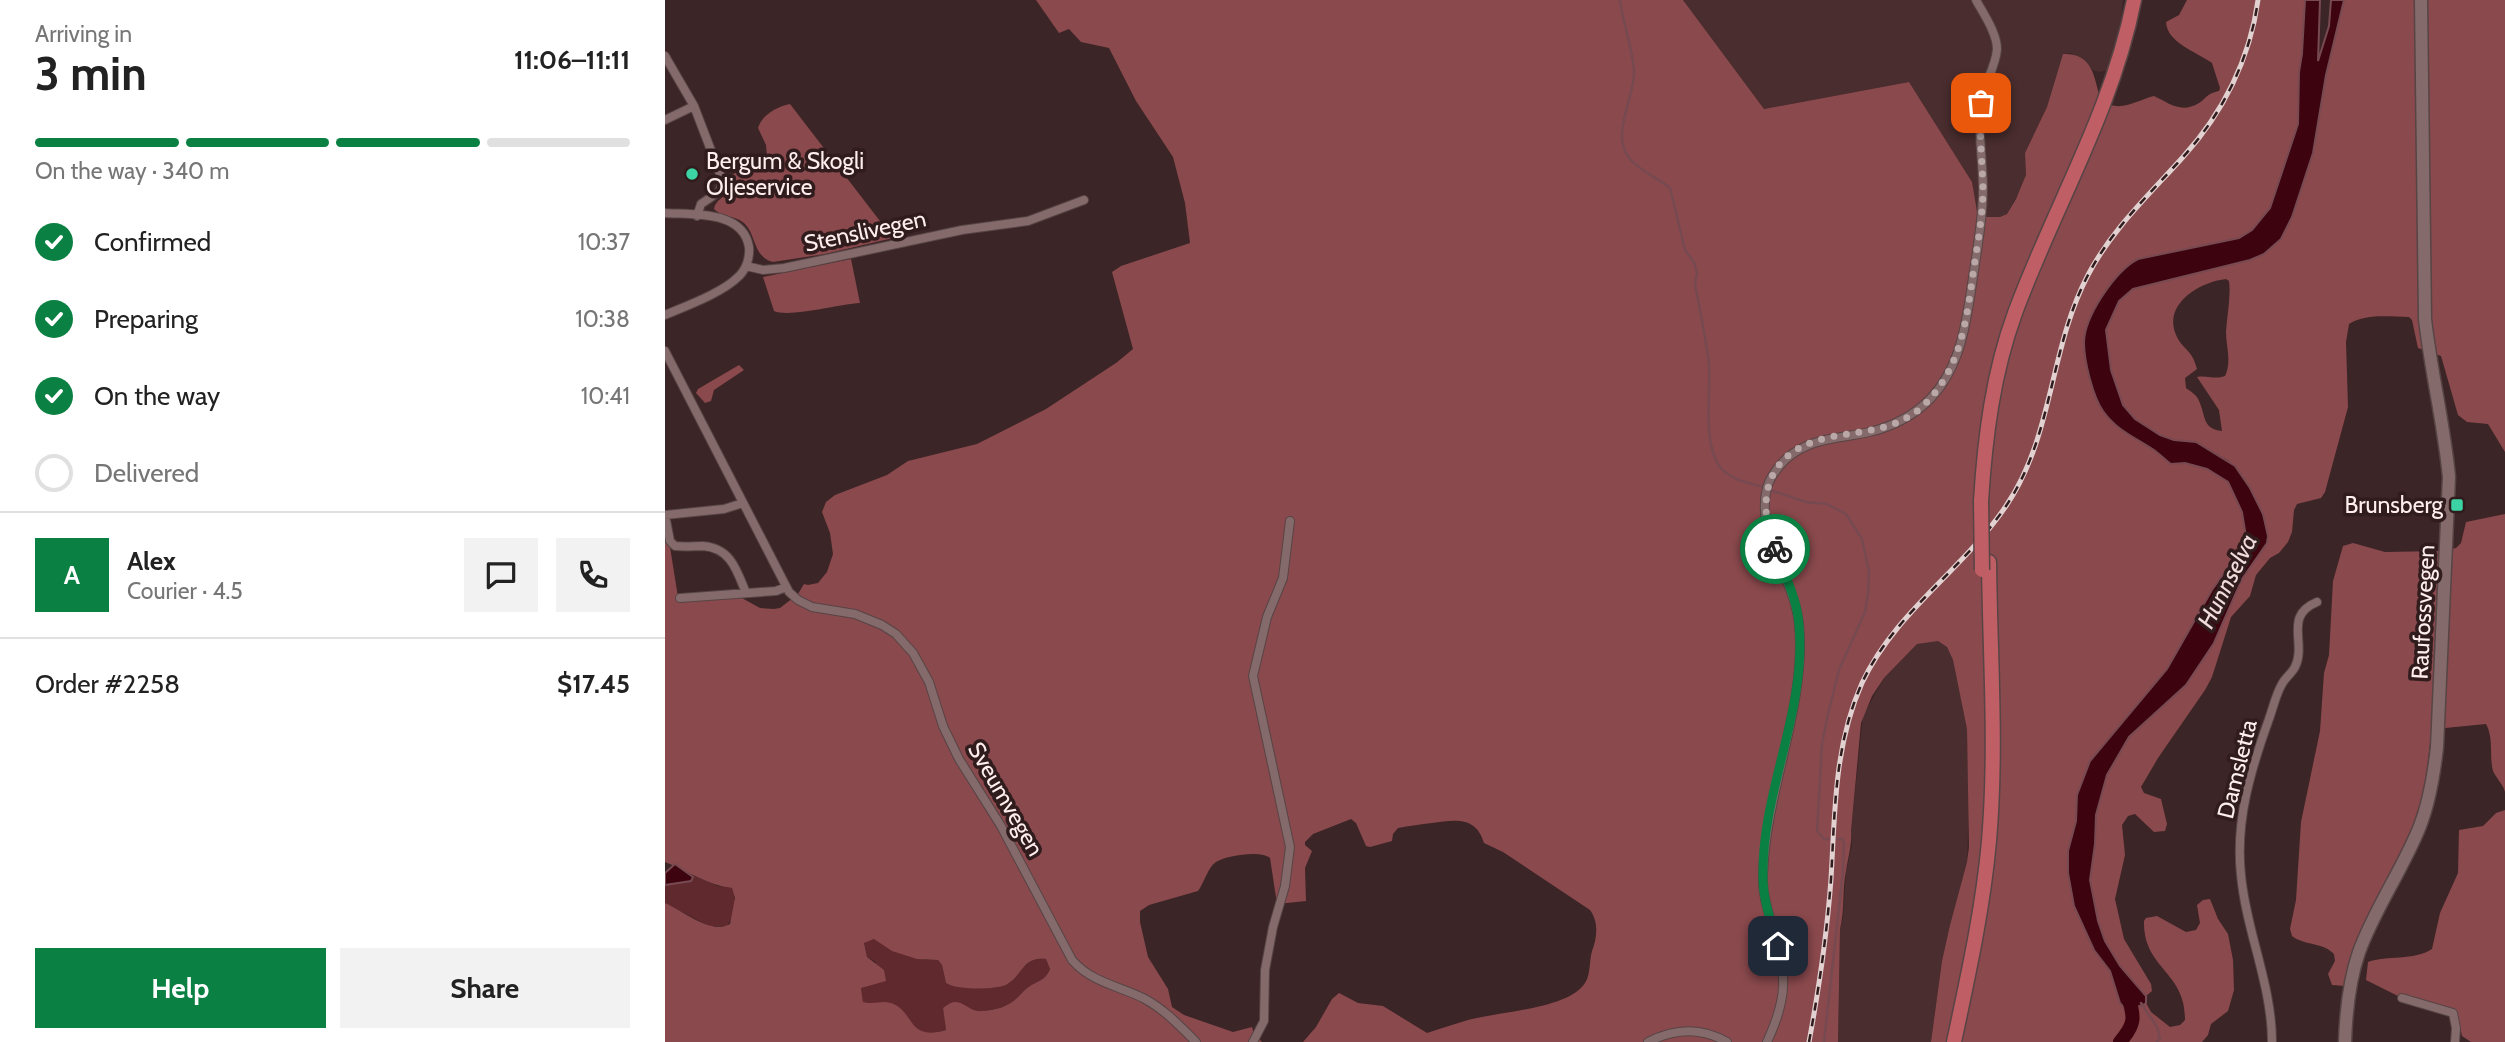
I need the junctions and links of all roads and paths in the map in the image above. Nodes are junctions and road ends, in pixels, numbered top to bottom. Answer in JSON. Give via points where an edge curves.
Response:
{"nodes":[{"id":1,"x":1976,"y":0,"type":"edge"},
{"id":2,"x":2134,"y":0,"type":"edge"},
{"id":3,"x":2142,"y":0,"type":"edge"},
{"id":4,"x":2421,"y":0,"type":"edge"},
{"id":5,"x":665,"y":56,"type":"edge"},
{"id":6,"x":694,"y":106,"type":"junction"},
{"id":7,"x":665,"y":120,"type":"edge"},
{"id":8,"x":1084,"y":200,"type":"dead end"},
{"id":9,"x":665,"y":213,"type":"edge"},
{"id":10,"x":697,"y":216,"type":"junction"},
{"id":11,"x":746,"y":266,"type":"junction"},
{"id":12,"x":665,"y":316,"type":"edge"},
{"id":13,"x":665,"y":351,"type":"edge"},
{"id":14,"x":1985,"y":498,"type":"junction"},
{"id":15,"x":743,"y":503,"type":"junction"},
{"id":16,"x":665,"y":515,"type":"edge"},
{"id":17,"x":1290,"y":521,"type":"dead end"},
{"id":18,"x":1986,"y":566,"type":"junction"},
{"id":19,"x":786,"y":587,"type":"junction"},
{"id":20,"x":746,"y":593,"type":"junction"},
{"id":21,"x":680,"y":598,"type":"dead end"},
{"id":22,"x":2317,"y":602,"type":"dead end"},
{"id":23,"x":2402,"y":998,"type":"dead end"},
{"id":24,"x":1196,"y":1042,"type":"edge"},
{"id":25,"x":1253,"y":1042,"type":"edge"},
{"id":26,"x":1648,"y":1042,"type":"edge"},
{"id":27,"x":1727,"y":1042,"type":"edge"},
{"id":28,"x":1767,"y":1042,"type":"edge"},
{"id":29,"x":1947,"y":1042,"type":"edge"},
{"id":30,"x":1954,"y":1042,"type":"edge"},
{"id":31,"x":2272,"y":1042,"type":"edge"},
{"id":32,"x":2346,"y":1042,"type":"edge"},
{"id":33,"x":2455,"y":1042,"type":"edge"}],
"edges":[{"from":1,"to":28,"type":"street","via":[[1997,48],[1981,103],[1980,232],[1965,330],[1952,366],[1922,407],[1895,424],[1825,438],[1798,449],[1776,468],[1767,486],[1767,528],[1791,588],[1799,623],[1800,672],[1764,849],[1762,880],[1784,991]]},
{"from":2,"to":14,"type":"highway","via":[[2104,107],[2014,316],[1992,399]]},
{"from":3,"to":14,"type":"highway","via":[[2130,55],[2108,119],[2022,317],[2003,381]]},
{"from":4,"to":32,"type":"main road","name":"Raufossvegen","via":[[2425,319],[2449,477],[2437,747],[2420,826],[2355,964]]},
{"from":5,"to":6,"type":"street"},
{"from":6,"to":7,"type":"street"},
{"from":6,"to":10,"type":"street","via":[[723,185],[701,204]]},
{"from":8,"to":11,"type":"street","name":"Stenslivegen","via":[[1019,223],[953,232],[784,268]]},
{"from":9,"to":10,"type":"street"},
{"from":10,"to":11,"type":"street","via":[[722,218],[738,227],[748,244]]},
{"from":11,"to":12,"type":"street","via":[[733,281]]},
{"from":13,"to":15,"type":"street","name":"Sveumvegen"},
{"from":14,"to":18,"type":"highway"},
{"from":15,"to":16,"type":"street"},
{"from":15,"to":19,"type":"street","name":"Sveumvegen"},
{"from":16,"to":20,"type":"street","via":[[675,546],[705,546],[726,554]]},
{"from":17,"to":25,"type":"street","via":[[1283,578],[1267,617],[1253,676],[1290,847],[1265,970],[1264,1021]]},
{"from":18,"to":29,"type":"highway","via":[[1983,821]]},
{"from":18,"to":30,"type":"highway","via":[[1994,734],[1989,843]]},
{"from":19,"to":20,"type":"street"},
{"from":19,"to":24,"type":"street","name":"Sveumvegen","via":[[812,607],[874,621],[907,645],[929,682],[952,746],[1001,825],[1073,960],[1091,977],[1160,1009]]},
{"from":20,"to":21,"type":"street"},
{"from":22,"to":31,"type":"street","name":"Damsletta","via":[[2300,614],[2296,665],[2282,684],[2255,757],[2240,832],[2241,875],[2269,1005]]},
{"from":23,"to":33,"type":"street","via":[[2453,1013]]},
{"from":26,"to":27,"type":"street","via":[[1692,1031],[1711,1033]]}]}
